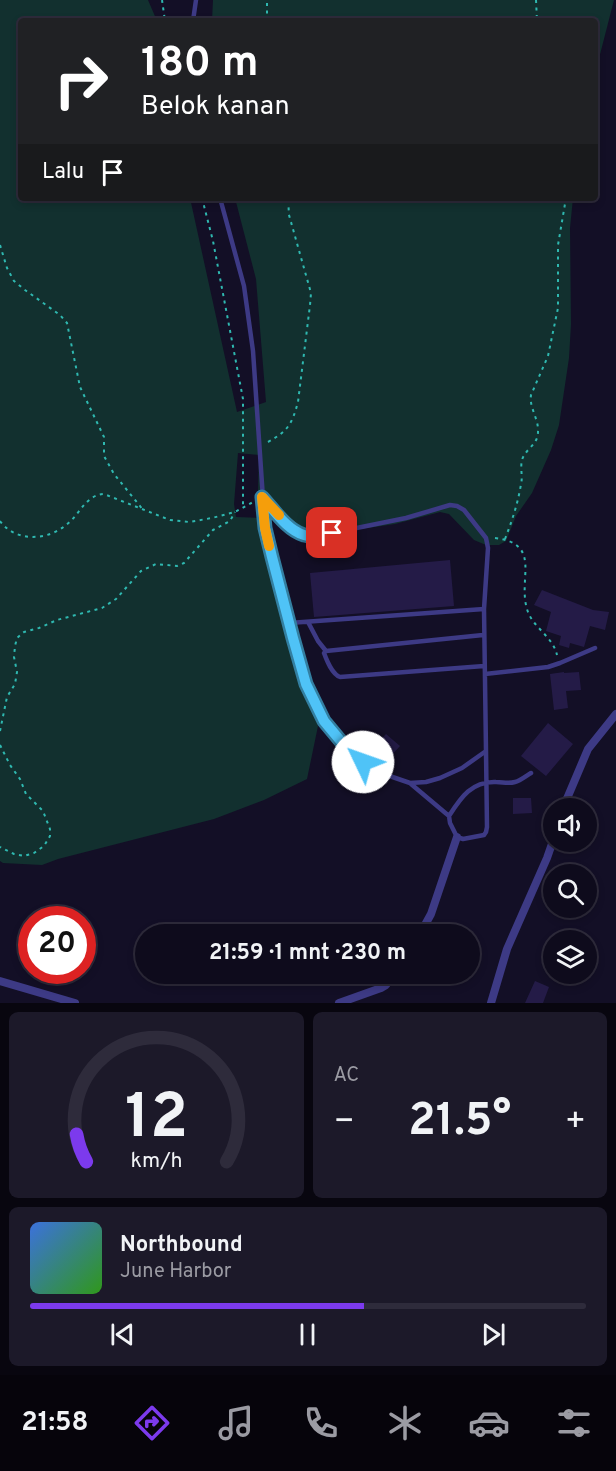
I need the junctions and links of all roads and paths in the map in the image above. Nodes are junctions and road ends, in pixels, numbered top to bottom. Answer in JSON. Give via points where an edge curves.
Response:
{"nodes":[{"id":1,"x":162,"y":0,"type":"edge"},
{"id":2,"x":196,"y":0,"type":"edge"},
{"id":3,"x":267,"y":0,"type":"edge"},
{"id":4,"x":536,"y":0,"type":"edge"},
{"id":5,"x":165,"y":18,"type":"edge"},
{"id":6,"x":194,"y":18,"type":"edge"},
{"id":7,"x":267,"y":18,"type":"edge"},
{"id":8,"x":537,"y":18,"type":"edge"},
{"id":9,"x":203,"y":201,"type":"edge"},
{"id":10,"x":221,"y":201,"type":"edge"},
{"id":11,"x":288,"y":201,"type":"edge"},
{"id":12,"x":565,"y":201,"type":"edge"},
{"id":13,"x":0,"y":245,"type":"edge"},
{"id":14,"x":260,"y":446,"type":"junction"},
{"id":15,"x":262,"y":497,"type":"junction"},
{"id":16,"x":243,"y":508,"type":"junction"},
{"id":17,"x":144,"y":511,"type":"junction"},
{"id":18,"x":235,"y":512,"type":"junction"},
{"id":19,"x":0,"y":521,"type":"edge"},
{"id":20,"x":476,"y":527,"type":"junction"},
{"id":21,"x":505,"y":539,"type":"junction"},
{"id":22,"x":484,"y":609,"type":"junction"},
{"id":23,"x":308,"y":622,"type":"junction"},
{"id":24,"x":289,"y":623,"type":"junction"},
{"id":25,"x":483,"y":635,"type":"junction"},
{"id":26,"x":595,"y":648,"type":"dead end"},
{"id":27,"x":326,"y":651,"type":"junction"},
{"id":28,"x":560,"y":663,"type":"junction"},
{"id":29,"x":484,"y":666,"type":"junction"},
{"id":30,"x":485,"y":674,"type":"junction"},
{"id":31,"x":616,"y":714,"type":"edge"},
{"id":32,"x":0,"y":731,"type":"edge"},
{"id":33,"x":0,"y":745,"type":"edge"},
{"id":34,"x":486,"y":751,"type":"junction"},
{"id":35,"x":531,"y":773,"type":"dead end"},
{"id":36,"x":410,"y":783,"type":"junction"},
{"id":37,"x":487,"y":783,"type":"junction"},
{"id":38,"x":567,"y":798,"type":"edge"},
{"id":39,"x":449,"y":816,"type":"junction"},
{"id":40,"x":457,"y":837,"type":"junction"},
{"id":41,"x":0,"y":846,"type":"edge"},
{"id":42,"x":549,"y":852,"type":"edge"},
{"id":43,"x":426,"y":924,"type":"edge"},
{"id":44,"x":0,"y":981,"type":"edge"},
{"id":45,"x":387,"y":984,"type":"edge"},
{"id":46,"x":75,"y":1003,"type":"edge"},
{"id":47,"x":339,"y":1003,"type":"edge"},
{"id":48,"x":491,"y":1003,"type":"edge"}],
"edges":[{"from":1,"to":5,"type":"path"},
{"from":2,"to":6,"type":"lane"},
{"from":3,"to":7,"type":"path"},
{"from":4,"to":8,"type":"path"},
{"from":9,"to":16,"type":"path","via":[[243,399]]},
{"from":10,"to":14,"type":"lane","via":[[244,286]]},
{"from":11,"to":14,"type":"path","via":[[311,293],[310,305],[293,418],[280,436]]},
{"from":12,"to":21,"type":"path","via":[[558,245],[558,308],[548,356],[530,401],[538,432],[536,442],[522,460],[515,515]]},
{"from":13,"to":17,"type":"path","via":[[14,281],[68,323],[80,387],[104,437],[104,456]]},
{"from":14,"to":15,"type":"lane"},
{"from":15,"to":16,"type":"path"},
{"from":15,"to":20,"type":"lane","via":[[285,522],[305,536],[406,518],[450,505],[464,510]]},
{"from":15,"to":24,"type":"lane","via":[[265,528]]},
{"from":16,"to":18,"type":"path"},
{"from":17,"to":18,"type":"path","via":[[189,522]]},
{"from":17,"to":19,"type":"path","via":[[96,494],[74,519],[48,535],[16,535]]},
{"from":18,"to":32,"type":"path","via":[[184,563],[156,564],[141,571],[116,599],[102,608],[57,620],[17,638],[15,684],[7,697]]},
{"from":20,"to":21,"type":"path","via":[[488,537]]},
{"from":20,"to":22,"type":"lane","via":[[486,538],[488,548]]},
{"from":21,"to":28,"type":"path","via":[[519,545],[525,558],[524,596],[529,614],[555,647]]},
{"from":22,"to":23,"type":"lane"},
{"from":22,"to":25,"type":"lane"},
{"from":23,"to":24,"type":"lane"},
{"from":23,"to":27,"type":"lane"},
{"from":24,"to":36,"type":"lane","via":[[306,684],[324,721],[349,751],[378,772]]},
{"from":25,"to":27,"type":"lane"},
{"from":25,"to":29,"type":"lane"},
{"from":26,"to":28,"type":"lane"},
{"from":27,"to":29,"type":"lane","via":[[334,673],[340,677]]},
{"from":28,"to":30,"type":"lane"},
{"from":29,"to":30,"type":"lane"},
{"from":30,"to":34,"type":"lane"},
{"from":31,"to":38,"type":"street","via":[[588,749]]},
{"from":33,"to":41,"type":"path","via":[[26,794],[43,811],[50,828],[44,846],[34,853],[14,854]]},
{"from":34,"to":36,"type":"lane","via":[[440,778]]},
{"from":34,"to":37,"type":"lane"},
{"from":35,"to":37,"type":"lane","via":[[516,782]]},
{"from":36,"to":39,"type":"lane"},
{"from":37,"to":39,"type":"lane","via":[[476,785]]},
{"from":37,"to":40,"type":"lane","via":[[486,832],[480,837]]},
{"from":39,"to":40,"type":"lane"},
{"from":40,"to":43,"type":"street"},
{"from":42,"to":48,"type":"street","via":[[507,949]]},
{"from":44,"to":46,"type":"street"},
{"from":45,"to":47,"type":"street"}]}
